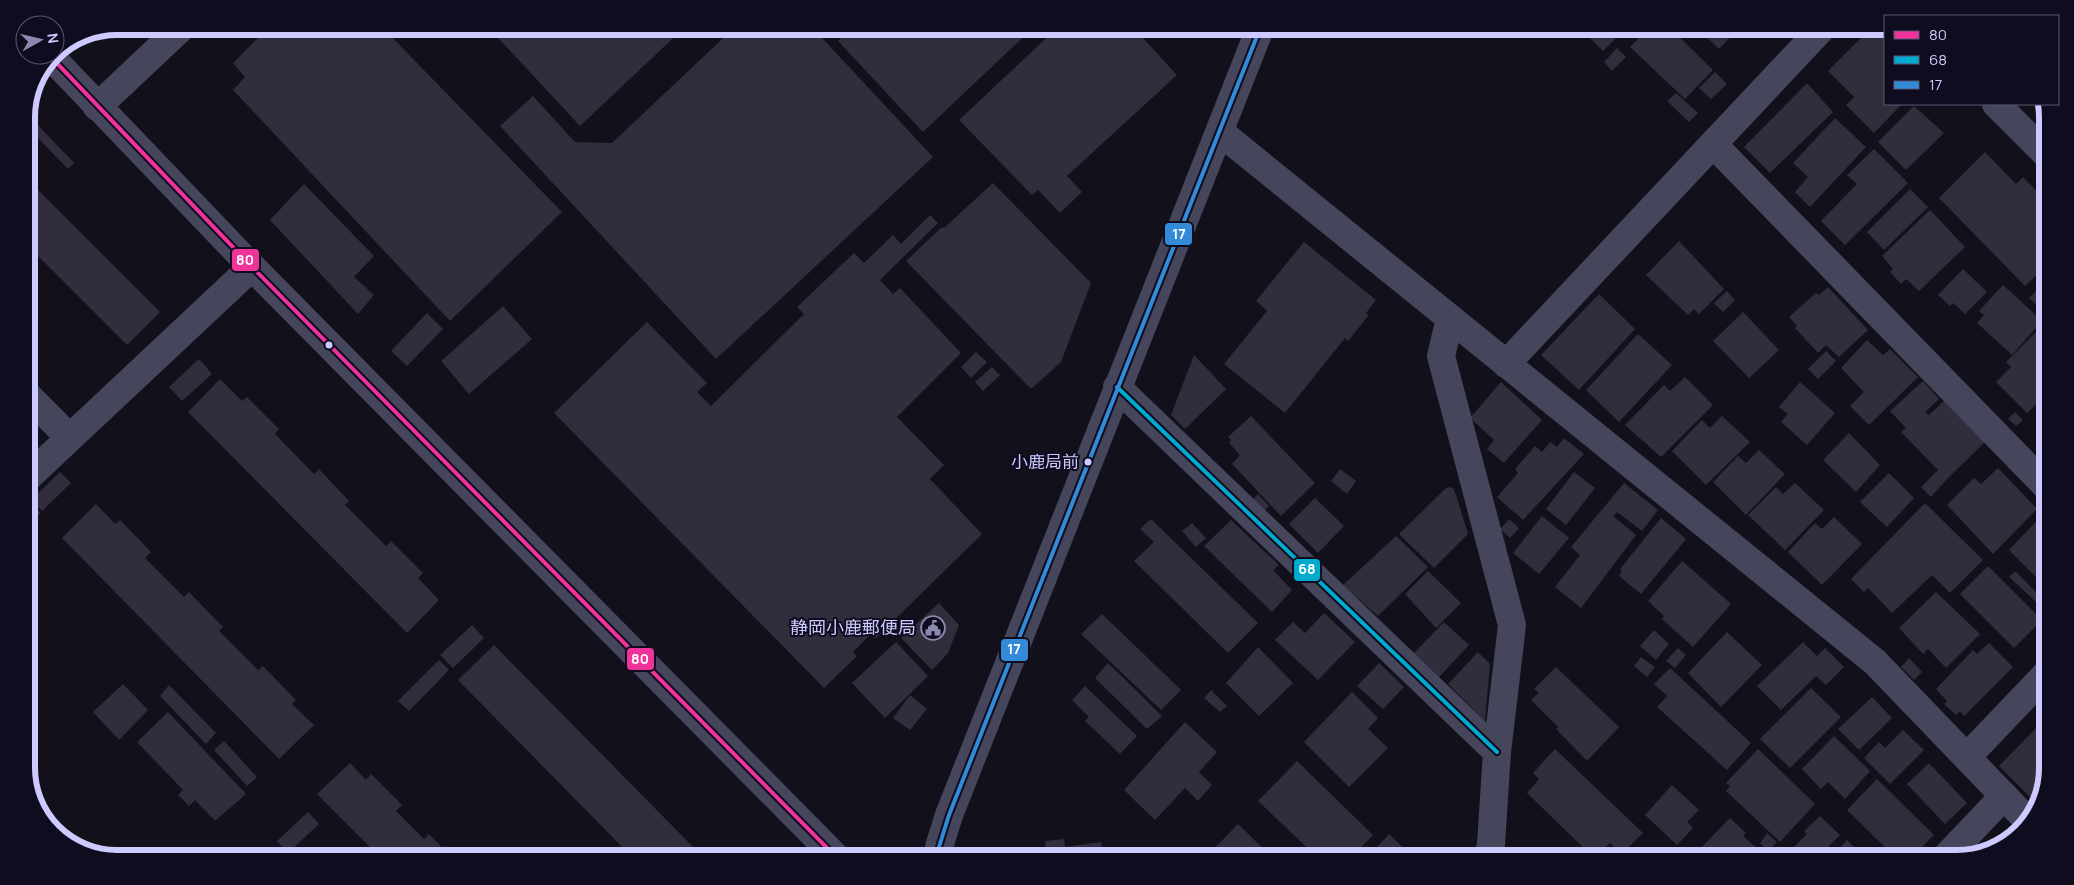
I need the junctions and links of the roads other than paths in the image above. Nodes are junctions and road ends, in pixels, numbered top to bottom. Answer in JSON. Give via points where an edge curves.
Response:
{"nodes":[{"id":1,"x":173,"y":35,"type":"edge"},
{"id":2,"x":1258,"y":35,"type":"edge"},
{"id":3,"x":1816,"y":35,"type":"edge"},
{"id":4,"x":58,"y":65,"type":"edge"},
{"id":5,"x":1997,"y":105,"type":"edge"},
{"id":6,"x":97,"y":107,"type":"junction"},
{"id":7,"x":1220,"y":132,"type":"junction"},
{"id":8,"x":1714,"y":144,"type":"junction"},
{"id":9,"x":2039,"y":147,"type":"edge"},
{"id":10,"x":252,"y":267,"type":"junction"},
{"id":11,"x":1450,"y":318,"type":"junction"},
{"id":12,"x":1506,"y":364,"type":"junction"},
{"id":13,"x":1117,"y":387,"type":"junction"},
{"id":14,"x":35,"y":403,"type":"edge"},
{"id":15,"x":69,"y":437,"type":"junction"},
{"id":16,"x":35,"y":470,"type":"edge"},
{"id":17,"x":2039,"y":479,"type":"edge"},
{"id":18,"x":2039,"y":681,"type":"edge"},
{"id":19,"x":1497,"y":752,"type":"junction"},
{"id":20,"x":1967,"y":757,"type":"junction"},
{"id":21,"x":2004,"y":796,"type":"junction"},
{"id":22,"x":2023,"y":816,"type":"edge"},
{"id":23,"x":829,"y":850,"type":"edge"},
{"id":24,"x":938,"y":850,"type":"edge"},
{"id":25,"x":1495,"y":850,"type":"edge"},
{"id":26,"x":1953,"y":850,"type":"edge"}],
"edges":[{"from":1,"to":6,"type":"street"},
{"from":2,"to":7,"type":"street"},
{"from":3,"to":8,"type":"street"},
{"from":4,"to":6,"type":"street"},
{"from":5,"to":9,"type":"street"},
{"from":6,"to":10,"type":"street"},
{"from":7,"to":11,"type":"street"},
{"from":7,"to":13,"type":"street"},
{"from":8,"to":12,"type":"street"},
{"from":8,"to":17,"type":"street"},
{"from":10,"to":15,"type":"street"},
{"from":10,"to":23,"type":"street"},
{"from":11,"to":12,"type":"street"},
{"from":11,"to":19,"type":"street","via":[[1441,356],[1512,625]]},
{"from":12,"to":20,"type":"street","via":[[1875,662]]},
{"from":13,"to":19,"type":"street"},
{"from":13,"to":24,"type":"street","via":[[949,815]]},
{"from":14,"to":15,"type":"street"},
{"from":15,"to":16,"type":"street"},
{"from":18,"to":20,"type":"street"},
{"from":19,"to":25,"type":"street"},
{"from":20,"to":21,"type":"street"},
{"from":21,"to":22,"type":"street"},
{"from":21,"to":26,"type":"street"}]}
